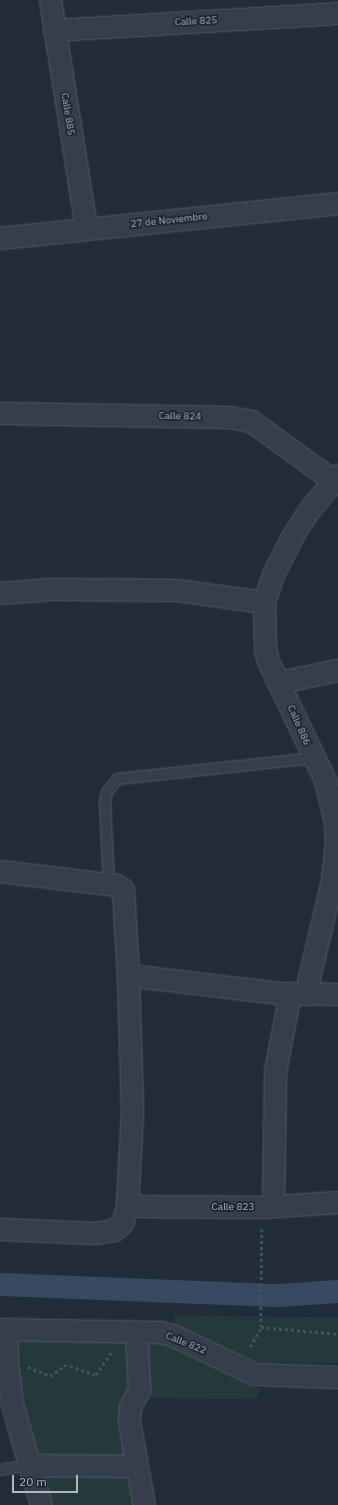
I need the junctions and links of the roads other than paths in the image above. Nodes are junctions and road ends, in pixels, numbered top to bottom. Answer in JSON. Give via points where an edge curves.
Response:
{"nodes":[{"id":1,"x":50,"y":0,"type":"edge"},
{"id":2,"x":338,"y":13,"type":"edge"},
{"id":3,"x":54,"y":30,"type":"junction"},
{"id":4,"x":338,"y":203,"type":"edge"},
{"id":5,"x":86,"y":228,"type":"junction"},
{"id":6,"x":0,"y":238,"type":"edge"},
{"id":7,"x":0,"y":413,"type":"edge"},
{"id":8,"x":336,"y":480,"type":"edge"},
{"id":9,"x":0,"y":593,"type":"edge"},
{"id":10,"x":264,"y":602,"type":"junction"},
{"id":11,"x":338,"y":670,"type":"edge"},
{"id":12,"x":280,"y":682,"type":"junction"},
{"id":13,"x":313,"y":758,"type":"junction"},
{"id":14,"x":334,"y":802,"type":"edge"},
{"id":15,"x":0,"y":871,"type":"edge"},
{"id":16,"x":109,"y":884,"type":"junction"},
{"id":17,"x":128,"y":975,"type":"junction"},
{"id":18,"x":299,"y":993,"type":"junction"},
{"id":19,"x":338,"y":994,"type":"edge"},
{"id":20,"x":338,"y":1202,"type":"edge"},
{"id":21,"x":127,"y":1206,"type":"junction"},
{"id":22,"x":268,"y":1206,"type":"junction"},
{"id":23,"x":0,"y":1229,"type":"edge"},
{"id":24,"x":3,"y":1329,"type":"edge"},
{"id":25,"x":136,"y":1332,"type":"junction"},
{"id":26,"x":338,"y":1377,"type":"edge"},
{"id":27,"x":29,"y":1465,"type":"junction"},
{"id":28,"x":136,"y":1466,"type":"junction"},
{"id":29,"x":0,"y":1470,"type":"edge"},
{"id":30,"x":40,"y":1505,"type":"edge"},
{"id":31,"x":144,"y":1505,"type":"edge"}],
"edges":[{"from":1,"to":3,"type":"street","name":"Calle 885"},
{"from":2,"to":3,"type":"street","name":"Calle 825"},
{"from":3,"to":5,"type":"street","name":"Calle 885"},
{"from":4,"to":5,"type":"street","name":"27 de Noviembre"},
{"from":5,"to":6,"type":"street","name":"27 de Noviembre"},
{"from":7,"to":8,"type":"street","name":"Calle 824","via":[[229,417],[251,421],[265,428]]},
{"from":8,"to":10,"type":"street","name":"Calle 886","via":[[309,510],[290,540],[273,574]]},
{"from":9,"to":10,"type":"street","via":[[51,589],[177,590]]},
{"from":10,"to":12,"type":"street","name":"Calle 886","via":[[265,648],[268,661]]},
{"from":11,"to":12,"type":"street"},
{"from":12,"to":13,"type":"street","name":"Calle 886"},
{"from":13,"to":14,"type":"street","name":"Calle 886"},
{"from":13,"to":16,"type":"lane","via":[[118,779],[107,792],[105,802]]},
{"from":14,"to":18,"type":"street","name":"Calle 886","via":[[335,855],[309,977]]},
{"from":15,"to":16,"type":"street"},
{"from":16,"to":17,"type":"street","via":[[123,889],[125,897]]},
{"from":17,"to":18,"type":"street"},
{"from":17,"to":21,"type":"street","via":[[132,1111]]},
{"from":18,"to":19,"type":"street"},
{"from":18,"to":22,"type":"street","name":"Calle 886","via":[[275,1071]]},
{"from":20,"to":22,"type":"street","name":"Calle 823"},
{"from":21,"to":22,"type":"street","name":"Calle 823"},
{"from":21,"to":23,"type":"street","via":[[122,1223],[114,1230],[97,1233]]},
{"from":24,"to":25,"type":"street","name":"Calle 822"},
{"from":24,"to":27,"type":"street","via":[[12,1404]]},
{"from":25,"to":26,"type":"street","name":"Calle 822","via":[[172,1335],[255,1374]]},
{"from":25,"to":28,"type":"street","via":[[139,1390],[130,1408],[129,1421]]},
{"from":27,"to":28,"type":"street"},
{"from":27,"to":29,"type":"lane"},
{"from":27,"to":30,"type":"street"},
{"from":28,"to":31,"type":"street"}]}
